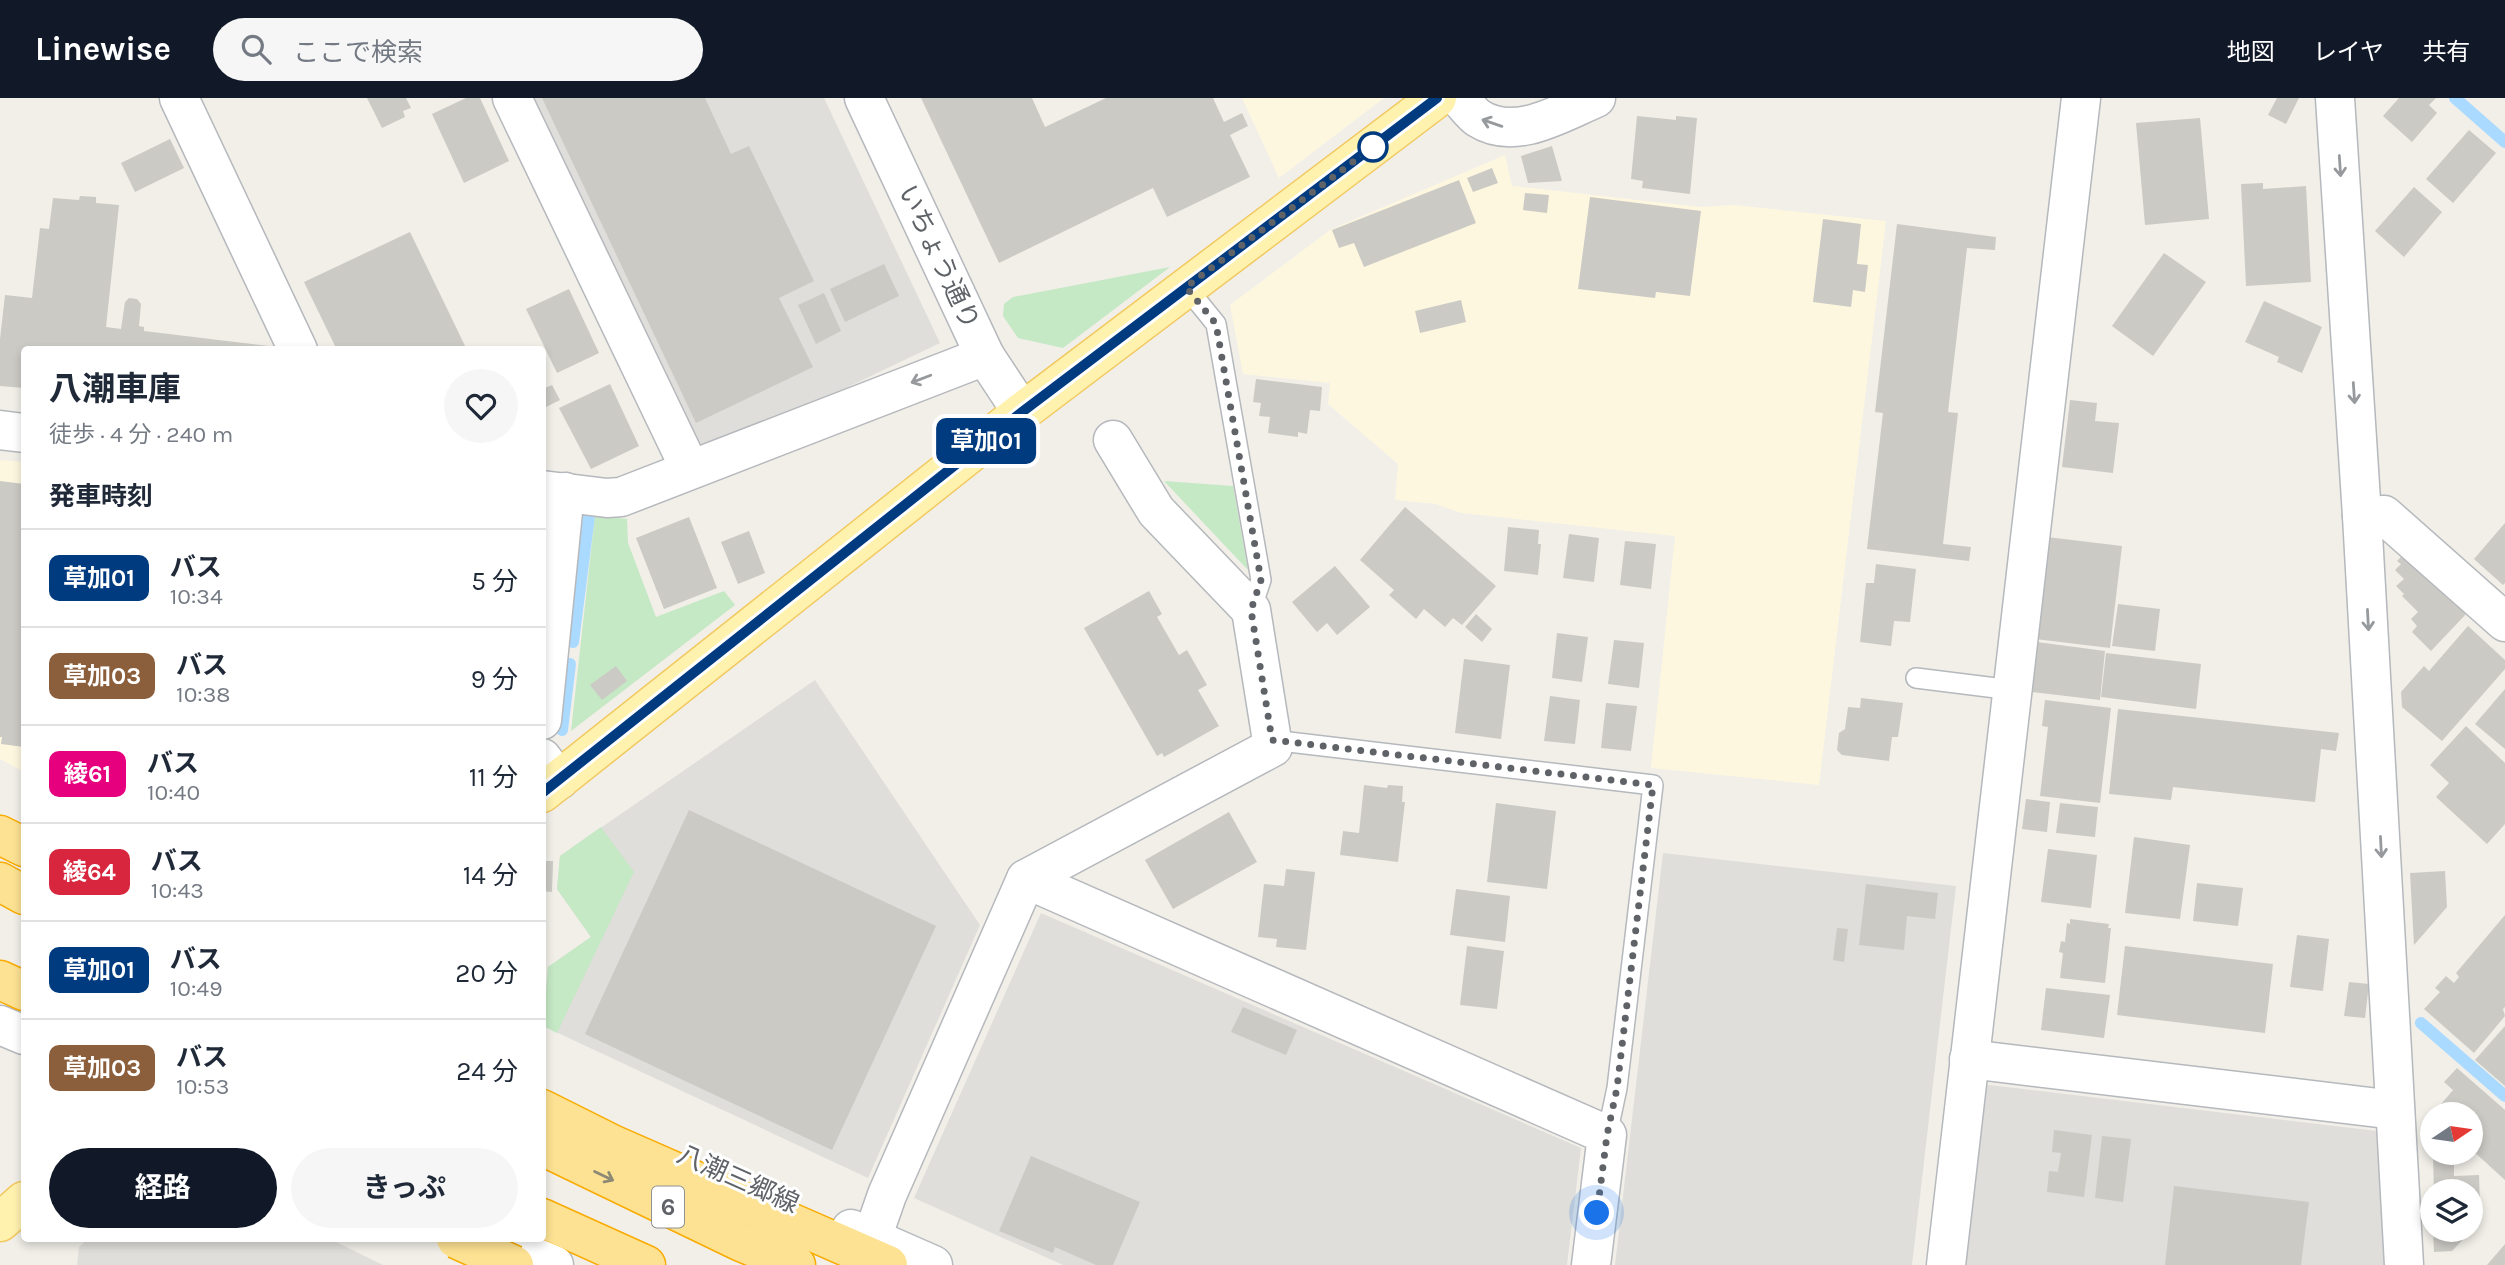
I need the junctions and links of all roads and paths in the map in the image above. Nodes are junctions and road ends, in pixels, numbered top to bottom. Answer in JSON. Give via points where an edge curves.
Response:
{"nodes":[{"id":1,"x":179,"y":98,"type":"edge"},
{"id":2,"x":512,"y":98,"type":"edge"},
{"id":3,"x":864,"y":98,"type":"edge"},
{"id":4,"x":1437,"y":98,"type":"edge"},
{"id":5,"x":1459,"y":98,"type":"edge"},
{"id":6,"x":1597,"y":98,"type":"edge"},
{"id":7,"x":2081,"y":98,"type":"edge"},
{"id":8,"x":2335,"y":98,"type":"edge"},
{"id":9,"x":1186,"y":287,"type":"junction"},
{"id":10,"x":296,"y":346,"type":"edge"},
{"id":11,"x":985,"y":356,"type":"junction"},
{"id":12,"x":1022,"y":412,"type":"junction"},
{"id":13,"x":0,"y":430,"type":"edge"},
{"id":14,"x":21,"y":433,"type":"edge"},
{"id":15,"x":1112,"y":440,"type":"dead end"},
{"id":16,"x":690,"y":469,"type":"junction"},
{"id":17,"x":554,"y":491,"type":"edge"},
{"id":18,"x":2362,"y":516,"type":"junction"},
{"id":19,"x":1251,"y":610,"type":"junction"},
{"id":20,"x":2505,"y":622,"type":"edge"},
{"id":21,"x":546,"y":644,"type":"edge"},
{"id":22,"x":1916,"y":678,"type":"dead end"},
{"id":23,"x":2012,"y":690,"type":"junction"},
{"id":24,"x":1272,"y":740,"type":"junction"},
{"id":25,"x":548,"y":777,"type":"edge"},
{"id":26,"x":0,"y":819,"type":"edge"},
{"id":27,"x":21,"y":830,"type":"edge"},
{"id":28,"x":0,"y":835,"type":"edge"},
{"id":29,"x":21,"y":846,"type":"edge"},
{"id":30,"x":1027,"y":879,"type":"junction"},
{"id":31,"x":0,"y":882,"type":"edge"},
{"id":32,"x":21,"y":893,"type":"edge"},
{"id":33,"x":0,"y":980,"type":"edge"},
{"id":34,"x":21,"y":990,"type":"edge"},
{"id":35,"x":0,"y":1025,"type":"edge"},
{"id":36,"x":21,"y":1034,"type":"edge"},
{"id":37,"x":1969,"y":1059,"type":"junction"},
{"id":38,"x":546,"y":1095,"type":"edge"},
{"id":39,"x":2395,"y":1110,"type":"junction"},
{"id":40,"x":546,"y":1111,"type":"edge"},
{"id":41,"x":1607,"y":1135,"type":"junction"},
{"id":42,"x":546,"y":1148,"type":"edge"},
{"id":43,"x":546,"y":1221,"type":"edge"},
{"id":44,"x":459,"y":1242,"type":"edge"},
{"id":45,"x":464,"y":1242,"type":"edge"},
{"id":46,"x":499,"y":1242,"type":"edge"},
{"id":47,"x":880,"y":1251,"type":"edge"},
{"id":48,"x":466,"y":1265,"type":"edge"},
{"id":49,"x":514,"y":1265,"type":"edge"},
{"id":50,"x":554,"y":1265,"type":"edge"},
{"id":51,"x":646,"y":1265,"type":"edge"},
{"id":52,"x":796,"y":1265,"type":"edge"},
{"id":53,"x":933,"y":1265,"type":"edge"},
{"id":54,"x":1591,"y":1265,"type":"edge"},
{"id":55,"x":1946,"y":1265,"type":"edge"},
{"id":56,"x":2404,"y":1265,"type":"edge"}],
"edges":[{"from":1,"to":10,"type":"street"},
{"from":2,"to":16,"type":"street"},
{"from":3,"to":11,"type":"street","name":"いちょう通り"},
{"from":4,"to":9,"type":"main road"},
{"from":6,"to":5,"type":"street","one_way":true,"via":[[1510,129],[1478,118]]},
{"from":7,"to":23,"type":"street"},
{"from":8,"to":18,"type":"street","one_way":true},
{"from":9,"to":12,"type":"main road"},
{"from":9,"to":19,"type":"lane","via":[[1216,324],[1261,580]]},
{"from":11,"to":12,"type":"street","name":"いちょう通り"},
{"from":11,"to":16,"type":"street","one_way":true},
{"from":12,"to":25,"type":"main road"},
{"from":13,"to":14,"type":"street"},
{"from":15,"to":19,"type":"street","via":[[1156,512]]},
{"from":16,"to":17,"type":"street","via":[[621,497]]},
{"from":17,"to":21,"type":"street"},
{"from":18,"to":20,"type":"street","via":[[2384,515]]},
{"from":18,"to":39,"type":"street","one_way":true},
{"from":19,"to":24,"type":"street"},
{"from":22,"to":23,"type":"lane"},
{"from":23,"to":37,"type":"street"},
{"from":24,"to":30,"type":"street","via":[[1273,747]]},
{"from":24,"to":41,"type":"lane","via":[[1653,785],[1617,1088]]},
{"from":26,"to":27,"type":"street"},
{"from":28,"to":29,"type":"highway"},
{"from":30,"to":41,"type":"street"},
{"from":30,"to":47,"type":"street","via":[[887,1195]]},
{"from":31,"to":32,"type":"highway"},
{"from":33,"to":34,"type":"highway"},
{"from":35,"to":36,"type":"street"},
{"from":37,"to":39,"type":"street"},
{"from":37,"to":55,"type":"street"},
{"from":38,"to":47,"type":"street","name":"八潮三郷線"},
{"from":39,"to":56,"type":"street"},
{"from":40,"to":47,"type":"highway","via":[[614,1145]]},
{"from":41,"to":54,"type":"street"},
{"from":42,"to":52,"type":"highway","number":"6","one_way":true},
{"from":43,"to":51,"type":"highway","number":"6"},
{"from":44,"to":48,"type":"street"},
{"from":45,"to":49,"type":"highway","bridge":true},
{"from":46,"to":50,"type":"street"},
{"from":47,"to":53,"type":"street","name":"八潮三郷線"}]}
